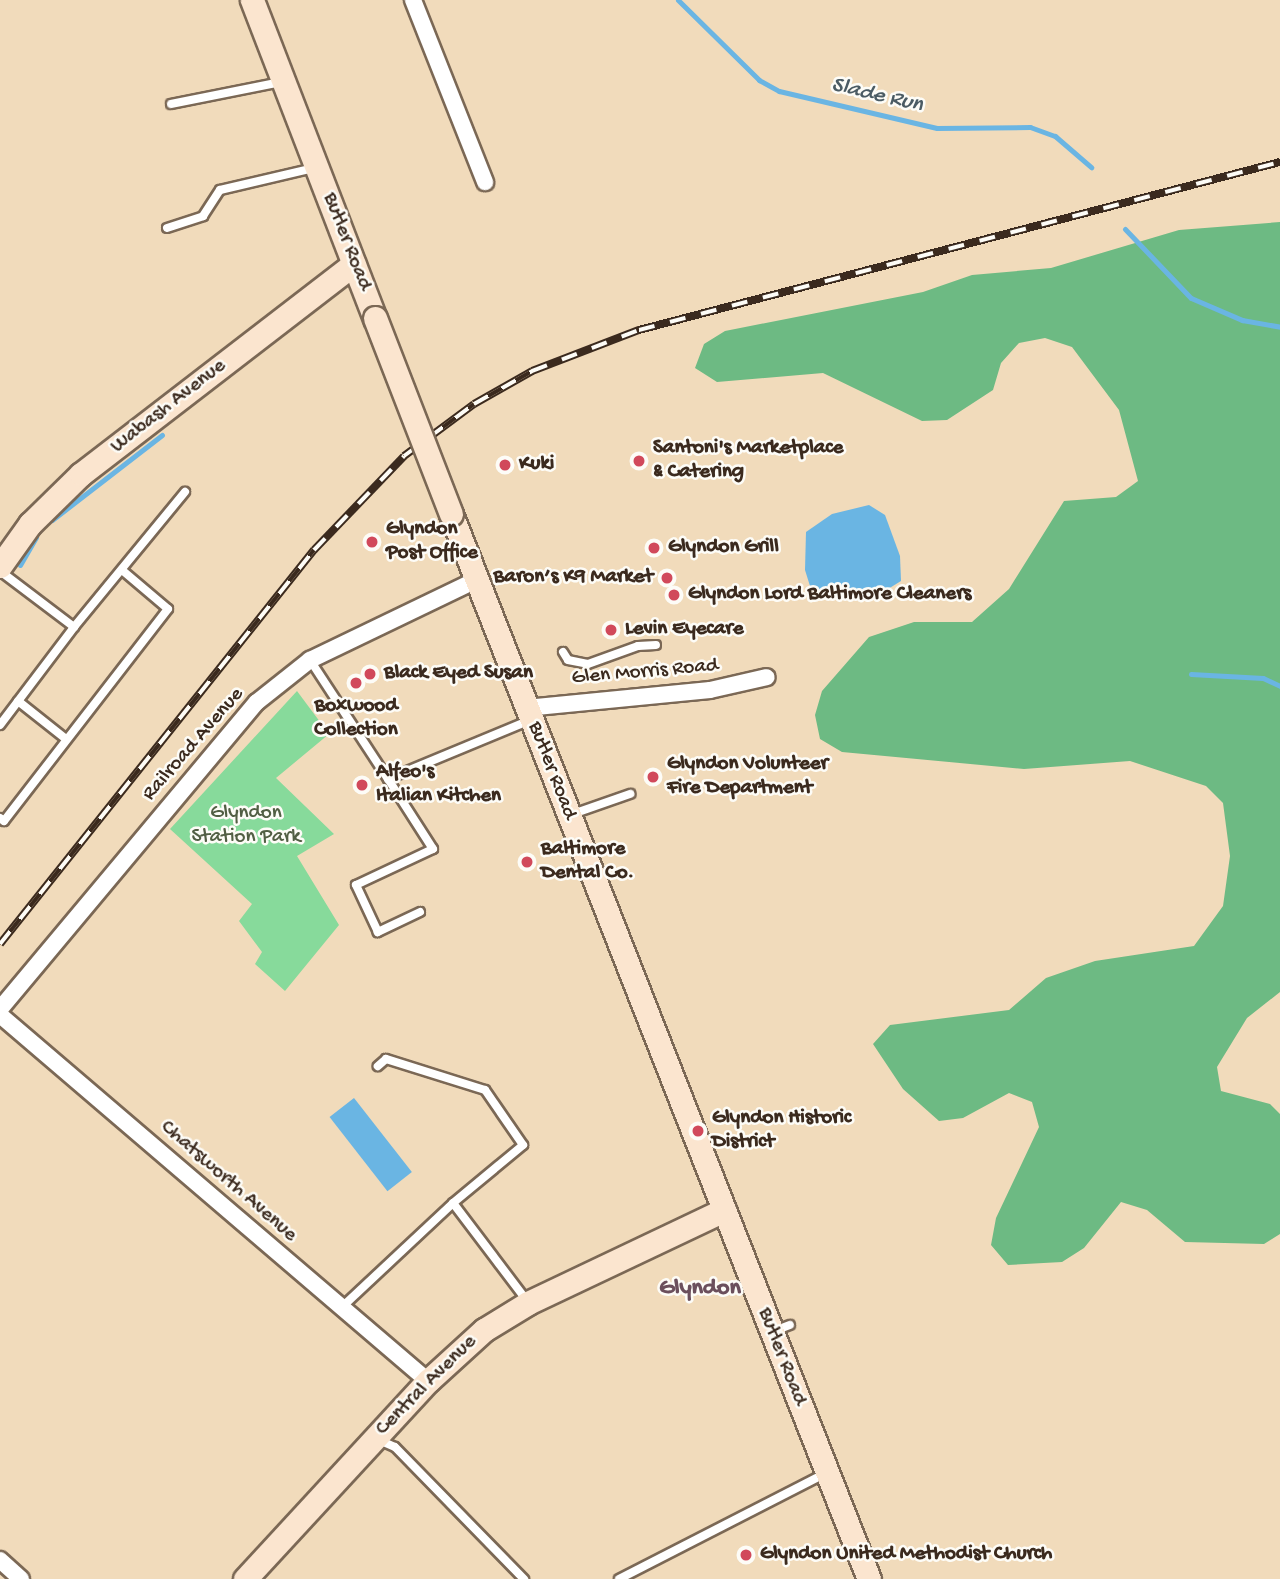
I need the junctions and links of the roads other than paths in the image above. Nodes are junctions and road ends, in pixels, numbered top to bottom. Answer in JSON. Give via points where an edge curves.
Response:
{"nodes":[{"id":1,"x":252,"y":0,"type":"edge"},
{"id":2,"x":413,"y":0,"type":"edge"},
{"id":3,"x":284,"y":82,"type":"junction"},
{"id":4,"x":171,"y":104,"type":"dead end"},
{"id":5,"x":317,"y":168,"type":"junction"},
{"id":6,"x":485,"y":182,"type":"dead end"},
{"id":7,"x":167,"y":228,"type":"dead end"},
{"id":8,"x":354,"y":264,"type":"junction"},
{"id":9,"x":185,"y":492,"type":"dead end"},
{"id":10,"x":2,"y":570,"type":"edge"},
{"id":11,"x":122,"y":570,"type":"junction"},
{"id":12,"x":477,"y":580,"type":"junction"},
{"id":13,"x":74,"y":627,"type":"junction"},
{"id":14,"x":656,"y":645,"type":"dead end"},
{"id":15,"x":563,"y":652,"type":"dead end"},
{"id":16,"x":310,"y":660,"type":"junction"},
{"id":17,"x":767,"y":677,"type":"dead end"},
{"id":18,"x":18,"y":702,"type":"junction"},
{"id":19,"x":529,"y":714,"type":"junction"},
{"id":20,"x":0,"y":725,"type":"edge"},
{"id":21,"x":66,"y":739,"type":"junction"},
{"id":22,"x":388,"y":779,"type":"junction"},
{"id":23,"x":630,"y":794,"type":"dead end"},
{"id":24,"x":569,"y":816,"type":"junction"},
{"id":25,"x":2,"y":819,"type":"edge"},
{"id":26,"x":420,"y":912,"type":"dead end"},
{"id":27,"x":0,"y":1009,"type":"edge"},
{"id":28,"x":0,"y":1015,"type":"edge"},
{"id":29,"x":378,"y":1066,"type":"dead end"},
{"id":30,"x":453,"y":1203,"type":"junction"},
{"id":31,"x":724,"y":1210,"type":"junction"},
{"id":32,"x":528,"y":1303,"type":"junction"},
{"id":33,"x":342,"y":1307,"type":"junction"},
{"id":34,"x":428,"y":1381,"type":"junction"},
{"id":35,"x":376,"y":1437,"type":"junction"},
{"id":36,"x":827,"y":1473,"type":"junction"},
{"id":37,"x":0,"y":1560,"type":"edge"},
{"id":38,"x":21,"y":1579,"type":"edge"},
{"id":39,"x":245,"y":1579,"type":"edge"},
{"id":40,"x":524,"y":1579,"type":"edge"},
{"id":41,"x":619,"y":1579,"type":"edge"},
{"id":42,"x":869,"y":1579,"type":"edge"}],
"edges":[{"from":1,"to":3,"type":"main road","name":"Butler Road"},
{"from":2,"to":6,"type":"street"},
{"from":3,"to":4,"type":"lane"},
{"from":3,"to":5,"type":"main road","name":"Butler Road"},
{"from":5,"to":7,"type":"lane","via":[[220,190],[203,216]]},
{"from":5,"to":8,"type":"main road","name":"Butler Road"},
{"from":8,"to":10,"type":"main road","name":"Wabash Avenue","via":[[81,474],[30,524]]},
{"from":8,"to":12,"type":"main road","name":"Butler Road","bridge":true},
{"from":9,"to":11,"type":"lane"},
{"from":10,"to":13,"type":"lane"},
{"from":11,"to":13,"type":"lane"},
{"from":11,"to":21,"type":"lane","via":[[168,609]]},
{"from":12,"to":16,"type":"street","name":"Railroad Avenue"},
{"from":12,"to":19,"type":"main road","name":"Butler Road"},
{"from":13,"to":18,"type":"lane"},
{"from":14,"to":15,"type":"lane","via":[[638,646],[588,664],[568,660]]},
{"from":16,"to":22,"type":"lane"},
{"from":16,"to":27,"type":"street","name":"Railroad Avenue","via":[[257,702],[224,739]]},
{"from":17,"to":19,"type":"street","name":"Glen Morris Road","via":[[710,690]]},
{"from":18,"to":20,"type":"lane"},
{"from":18,"to":21,"type":"lane"},
{"from":19,"to":22,"type":"lane"},
{"from":19,"to":24,"type":"main road","name":"Butler Road"},
{"from":21,"to":25,"type":"lane"},
{"from":22,"to":26,"type":"lane","via":[[432,849],[356,885],[378,932]]},
{"from":23,"to":24,"type":"lane"},
{"from":24,"to":31,"type":"main road","name":"Butler Road"},
{"from":28,"to":33,"type":"street","name":"Chatsworth Avenue"},
{"from":29,"to":30,"type":"lane","via":[[386,1059],[485,1090],[523,1145]]},
{"from":30,"to":32,"type":"lane"},
{"from":30,"to":33,"type":"lane"},
{"from":31,"to":32,"type":"main road","name":"Central Avenue"},
{"from":31,"to":36,"type":"main road","name":"Butler Road","via":[[781,1328]]},
{"from":32,"to":34,"type":"main road","name":"Central Avenue","via":[[484,1329]]},
{"from":33,"to":34,"type":"street","name":"Chatsworth Avenue"},
{"from":34,"to":35,"type":"main road","name":"Central Avenue"},
{"from":35,"to":39,"type":"main road","name":"Central Avenue"},
{"from":35,"to":40,"type":"lane","via":[[385,1446],[395,1447]]},
{"from":36,"to":41,"type":"lane"},
{"from":36,"to":42,"type":"main road","name":"Butler Road"},
{"from":37,"to":38,"type":"street"}]}
